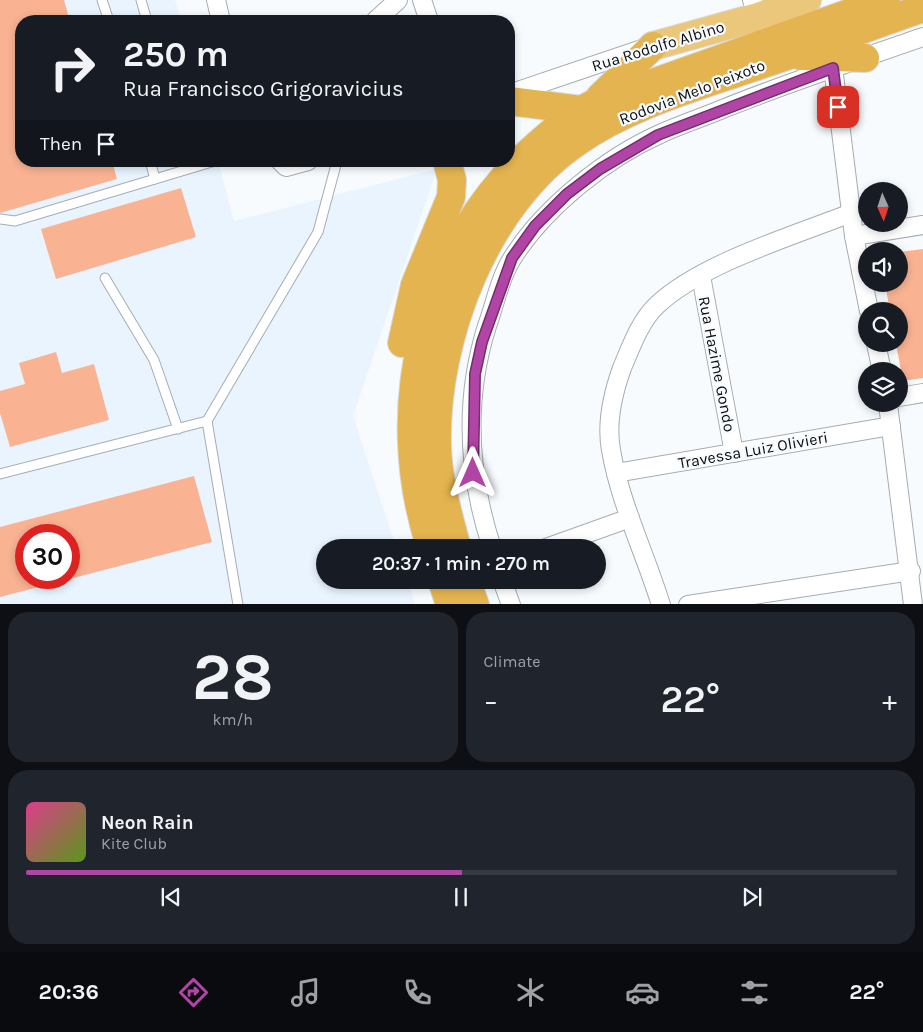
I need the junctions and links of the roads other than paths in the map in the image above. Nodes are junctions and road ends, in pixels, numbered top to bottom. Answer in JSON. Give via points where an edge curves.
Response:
{"nodes":[{"id":1,"x":102,"y":0,"type":"edge"},
{"id":2,"x":141,"y":0,"type":"edge"},
{"id":3,"x":216,"y":0,"type":"edge"},
{"id":4,"x":398,"y":0,"type":"edge"},
{"id":5,"x":422,"y":0,"type":"edge"},
{"id":6,"x":807,"y":0,"type":"edge"},
{"id":7,"x":886,"y":0,"type":"edge"},
{"id":8,"x":755,"y":8,"type":"edge"},
{"id":9,"x":923,"y":8,"type":"edge"},
{"id":10,"x":107,"y":15,"type":"edge"},
{"id":11,"x":145,"y":15,"type":"edge"},
{"id":12,"x":220,"y":15,"type":"edge"},
{"id":13,"x":382,"y":15,"type":"edge"},
{"id":14,"x":427,"y":15,"type":"edge"},
{"id":15,"x":923,"y":38,"type":"edge"},
{"id":16,"x":653,"y":46,"type":"junction"},
{"id":17,"x":787,"y":56,"type":"junction"},
{"id":18,"x":865,"y":58,"type":"junction"},
{"id":19,"x":833,"y":68,"type":"junction"},
{"id":20,"x":515,"y":92,"type":"edge"},
{"id":21,"x":515,"y":102,"type":"edge"},
{"id":22,"x":586,"y":108,"type":"junction"},
{"id":23,"x":515,"y":164,"type":"edge"},
{"id":24,"x":152,"y":167,"type":"edge"},
{"id":25,"x":195,"y":167,"type":"edge"},
{"id":26,"x":335,"y":167,"type":"edge"},
{"id":27,"x":449,"y":167,"type":"edge"},
{"id":28,"x":512,"y":167,"type":"edge"},
{"id":29,"x":155,"y":179,"type":"junction"},
{"id":30,"x":851,"y":213,"type":"junction"},
{"id":31,"x":0,"y":219,"type":"edge"},
{"id":32,"x":923,"y":226,"type":"edge"},
{"id":33,"x":854,"y":236,"type":"junction"},
{"id":34,"x":701,"y":276,"type":"junction"},
{"id":35,"x":105,"y":278,"type":"dead end"},
{"id":36,"x":867,"y":302,"type":"edge"},
{"id":37,"x":923,"y":393,"type":"edge"},
{"id":38,"x":908,"y":396,"type":"edge"},
{"id":39,"x":414,"y":400,"type":"junction"},
{"id":40,"x":889,"y":412,"type":"edge"},
{"id":41,"x":207,"y":421,"type":"junction"},
{"id":42,"x":891,"y":426,"type":"junction"},
{"id":43,"x":178,"y":429,"type":"junction"},
{"id":44,"x":734,"y":453,"type":"junction"},
{"id":45,"x":616,"y":473,"type":"junction"},
{"id":46,"x":0,"y":474,"type":"edge"},
{"id":47,"x":630,"y":518,"type":"junction"},
{"id":48,"x":429,"y":539,"type":"edge"},
{"id":49,"x":455,"y":539,"type":"edge"},
{"id":50,"x":490,"y":539,"type":"edge"},
{"id":51,"x":571,"y":539,"type":"edge"},
{"id":52,"x":910,"y":571,"type":"junction"},
{"id":53,"x":445,"y":589,"type":"edge"},
{"id":54,"x":469,"y":589,"type":"edge"},
{"id":55,"x":505,"y":589,"type":"edge"},
{"id":56,"x":238,"y":604,"type":"edge"},
{"id":57,"x":450,"y":604,"type":"edge"},
{"id":58,"x":475,"y":604,"type":"edge"},
{"id":59,"x":511,"y":604,"type":"edge"},
{"id":60,"x":661,"y":604,"type":"edge"},
{"id":61,"x":688,"y":604,"type":"edge"},
{"id":62,"x":913,"y":604,"type":"edge"}],
"edges":[{"from":1,"to":10,"type":"lane"},
{"from":2,"to":11,"type":"lane"},
{"from":3,"to":12,"type":"street"},
{"from":4,"to":13,"type":"street"},
{"from":5,"to":14,"type":"street"},
{"from":6,"to":8,"type":"main road","name":"Rua Rodolfo Albino"},
{"from":7,"to":22,"type":"highway","name":"Rodovia Melo Peixoto"},
{"from":8,"to":16,"type":"main road","name":"Rua Rodolfo Albino"},
{"from":9,"to":17,"type":"highway","name":"Rodovia Melo Peixoto"},
{"from":15,"to":18,"type":"street"},
{"from":16,"to":20,"type":"street","name":"Rua Rodolfo Albino"},
{"from":16,"to":22,"type":"highway"},
{"from":17,"to":18,"type":"highway"},
{"from":17,"to":49,"type":"highway","name":"Rodovia Melo Peixoto","via":[[626,114],[577,142],[541,171],[514,203],[475,272],[457,316],[447,354],[437,446],[442,487]]},
{"from":18,"to":19,"type":"street"},
{"from":19,"to":30,"type":"street"},
{"from":19,"to":50,"type":"street","via":[[658,135],[567,194],[535,226],[512,258],[482,342],[475,374],[473,473]]},
{"from":21,"to":22,"type":"highway"},
{"from":22,"to":23,"type":"highway","name":"Rodovia Melo Peixoto"},
{"from":24,"to":29,"type":"lane"},
{"from":25,"to":29,"type":"lane"},
{"from":26,"to":41,"type":"lane","via":[[318,232]]},
{"from":27,"to":39,"type":"highway","via":[[451,197],[415,285],[402,342],[403,370]]},
{"from":28,"to":39,"type":"highway","name":"Rodovia Melo Peixoto","via":[[455,245],[424,326],[416,359]]},
{"from":29,"to":31,"type":"lane","via":[[15,221]]},
{"from":30,"to":33,"type":"street"},
{"from":30,"to":34,"type":"street"},
{"from":32,"to":33,"type":"street"},
{"from":33,"to":36,"type":"street"},
{"from":34,"to":44,"type":"street","name":"Rua Hazime Gondo"},
{"from":34,"to":45,"type":"street","via":[[656,306],[644,321],[630,350],[618,380],[610,416],[610,447]]},
{"from":35,"to":43,"type":"lane","via":[[154,360]]},
{"from":37,"to":38,"type":"street"},
{"from":39,"to":48,"type":"highway","name":"Rodovia Melo Peixoto","via":[[414,473]]},
{"from":40,"to":42,"type":"street"},
{"from":41,"to":43,"type":"lane"},
{"from":41,"to":56,"type":"lane"},
{"from":42,"to":44,"type":"street","name":"Travessa Luiz Olivieri"},
{"from":42,"to":52,"type":"street"},
{"from":43,"to":46,"type":"lane"},
{"from":44,"to":45,"type":"street","name":"Travessa Luiz Olivieri"},
{"from":45,"to":47,"type":"street"},
{"from":47,"to":51,"type":"street"},
{"from":47,"to":60,"type":"street"},
{"from":52,"to":61,"type":"street"},
{"from":52,"to":62,"type":"street"},
{"from":53,"to":57,"type":"highway"},
{"from":54,"to":58,"type":"highway"},
{"from":55,"to":59,"type":"street"}]}
